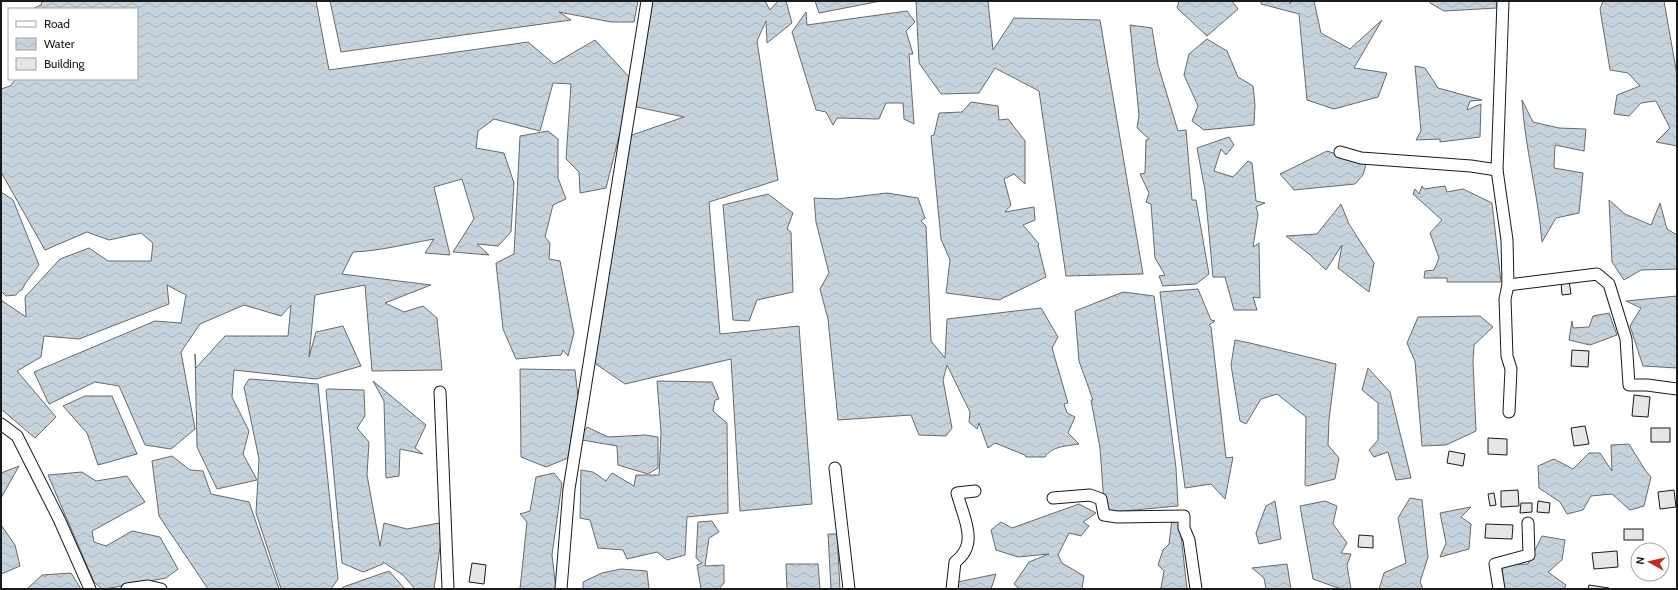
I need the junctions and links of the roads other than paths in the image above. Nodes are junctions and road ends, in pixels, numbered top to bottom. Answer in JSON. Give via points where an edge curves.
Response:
{"nodes":[{"id":1,"x":647,"y":1,"type":"edge"},
{"id":2,"x":1503,"y":1,"type":"edge"},
{"id":3,"x":1340,"y":152,"type":"dead end"},
{"id":4,"x":1497,"y":170,"type":"junction"},
{"id":5,"x":1508,"y":285,"type":"junction"},
{"id":6,"x":1677,"y":389,"type":"edge"},
{"id":7,"x":440,"y":392,"type":"dead end"},
{"id":8,"x":1509,"y":412,"type":"dead end"},
{"id":9,"x":1,"y":424,"type":"edge"},
{"id":10,"x":835,"y":468,"type":"dead end"},
{"id":11,"x":975,"y":491,"type":"dead end"},
{"id":12,"x":1053,"y":498,"type":"dead end"},
{"id":13,"x":1528,"y":523,"type":"dead end"},
{"id":14,"x":90,"y":589,"type":"edge"},
{"id":15,"x":127,"y":589,"type":"edge"},
{"id":16,"x":161,"y":589,"type":"edge"},
{"id":17,"x":448,"y":589,"type":"edge"},
{"id":18,"x":561,"y":589,"type":"edge"},
{"id":19,"x":849,"y":589,"type":"edge"},
{"id":20,"x":952,"y":589,"type":"edge"},
{"id":21,"x":1196,"y":589,"type":"edge"},
{"id":22,"x":1500,"y":589,"type":"edge"}],
"edges":[{"from":1,"to":18,"type":"street","via":[[569,489]]},
{"from":2,"to":4,"type":"street"},
{"from":3,"to":4,"type":"street","via":[[1361,158]]},
{"from":4,"to":5,"type":"street","via":[[1507,240]]},
{"from":5,"to":6,"type":"street","via":[[1597,274],[1609,284],[1626,339],[1629,385]]},
{"from":5,"to":8,"type":"street","via":[[1505,299],[1507,356],[1511,369]]},
{"from":7,"to":17,"type":"street"},
{"from":9,"to":14,"type":"street","via":[[17,436],[60,519]]},
{"from":10,"to":19,"type":"street"},
{"from":11,"to":20,"type":"street","via":[[957,494],[968,527],[968,546],[963,556],[955,562]]},
{"from":12,"to":21,"type":"street","via":[[1090,495],[1101,500],[1104,515],[1117,517],[1184,516]]},
{"from":13,"to":22,"type":"street","via":[[1529,555],[1495,564]]},
{"from":15,"to":16,"type":"street","via":[[148,586]]}]}
